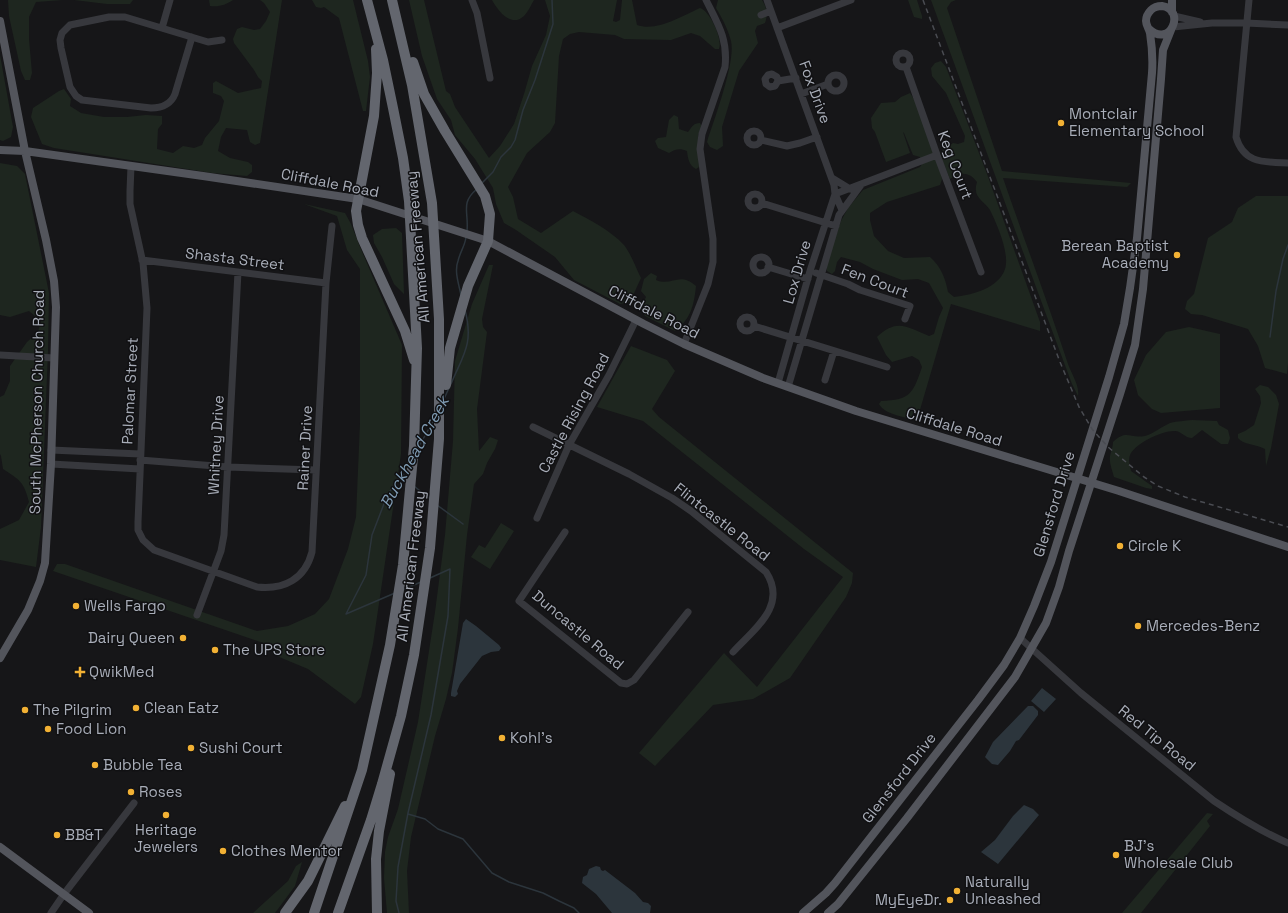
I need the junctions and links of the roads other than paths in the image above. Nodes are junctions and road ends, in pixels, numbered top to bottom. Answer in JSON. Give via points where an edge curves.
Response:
{"nodes":[{"id":1,"x":170,"y":0,"type":"edge"},
{"id":2,"x":367,"y":0,"type":"edge"},
{"id":3,"x":392,"y":0,"type":"edge"},
{"id":4,"x":472,"y":0,"type":"edge"},
{"id":5,"x":706,"y":0,"type":"edge"},
{"id":6,"x":767,"y":0,"type":"edge"},
{"id":7,"x":851,"y":0,"type":"edge"},
{"id":8,"x":1156,"y":0,"type":"edge"},
{"id":9,"x":1172,"y":0,"type":"edge"},
{"id":10,"x":1249,"y":0,"type":"edge"},
{"id":11,"x":771,"y":11,"type":"junction"},
{"id":12,"x":1150,"y":11,"type":"junction"},
{"id":13,"x":1173,"y":14,"type":"junction"},
{"id":14,"x":761,"y":15,"type":"dead end"},
{"id":15,"x":0,"y":21,"type":"edge"},
{"id":16,"x":1212,"y":23,"type":"junction"},
{"id":17,"x":1246,"y":23,"type":"junction"},
{"id":18,"x":1288,"y":25,"type":"edge"},
{"id":19,"x":162,"y":28,"type":"junction"},
{"id":20,"x":778,"y":28,"type":"junction"},
{"id":21,"x":400,"y":29,"type":"junction"},
{"id":22,"x":1149,"y":29,"type":"junction"},
{"id":23,"x":1172,"y":29,"type":"junction"},
{"id":24,"x":376,"y":33,"type":"junction"},
{"id":25,"x":192,"y":37,"type":"junction"},
{"id":26,"x":222,"y":40,"type":"dead end"},
{"id":27,"x":906,"y":67,"type":"dead end"},
{"id":28,"x":490,"y":78,"type":"dead end"},
{"id":29,"x":796,"y":78,"type":"junction"},
{"id":30,"x":778,"y":82,"type":"dead end"},
{"id":31,"x":828,"y":84,"type":"dead end"},
{"id":32,"x":801,"y":94,"type":"junction"},
{"id":33,"x":817,"y":137,"type":"junction"},
{"id":34,"x":761,"y":140,"type":"dead end"},
{"id":35,"x":0,"y":150,"type":"edge"},
{"id":36,"x":25,"y":151,"type":"junction"},
{"id":37,"x":937,"y":155,"type":"junction"},
{"id":38,"x":1288,"y":163,"type":"edge"},
{"id":39,"x":131,"y":166,"type":"junction"},
{"id":40,"x":832,"y":178,"type":"junction"},
{"id":41,"x":861,"y":185,"type":"junction"},
{"id":42,"x":850,"y":189,"type":"junction"},
{"id":43,"x":835,"y":194,"type":"junction"},
{"id":44,"x":358,"y":199,"type":"junction"},
{"id":45,"x":762,"y":203,"type":"dead end"},
{"id":46,"x":842,"y":210,"type":"junction"},
{"id":47,"x":825,"y":223,"type":"junction"},
{"id":48,"x":332,"y":226,"type":"dead end"},
{"id":49,"x":836,"y":226,"type":"junction"},
{"id":50,"x":488,"y":241,"type":"junction"},
{"id":51,"x":142,"y":260,"type":"junction"},
{"id":52,"x":768,"y":267,"type":"dead end"},
{"id":53,"x":810,"y":271,"type":"junction"},
{"id":54,"x":238,"y":272,"type":"junction"},
{"id":55,"x":981,"y":272,"type":"dead end"},
{"id":56,"x":821,"y":274,"type":"junction"},
{"id":57,"x":808,"y":279,"type":"junction"},
{"id":58,"x":326,"y":283,"type":"junction"},
{"id":59,"x":905,"y":319,"type":"dead end"},
{"id":60,"x":636,"y":320,"type":"junction"},
{"id":61,"x":754,"y":326,"type":"dead end"},
{"id":62,"x":791,"y":338,"type":"junction"},
{"id":63,"x":801,"y":341,"type":"junction"},
{"id":64,"x":684,"y":344,"type":"junction"},
{"id":65,"x":834,"y":351,"type":"junction"},
{"id":66,"x":0,"y":355,"type":"edge"},
{"id":67,"x":54,"y":358,"type":"junction"},
{"id":68,"x":887,"y":367,"type":"dead end"},
{"id":69,"x":417,"y":372,"type":"junction"},
{"id":70,"x":825,"y":380,"type":"dead end"},
{"id":71,"x":778,"y":383,"type":"junction"},
{"id":72,"x":788,"y":387,"type":"junction"},
{"id":73,"x":533,"y":427,"type":"dead end"},
{"id":74,"x":439,"y":439,"type":"junction"},
{"id":75,"x":569,"y":444,"type":"junction"},
{"id":76,"x":51,"y":450,"type":"junction"},
{"id":77,"x":140,"y":457,"type":"junction"},
{"id":78,"x":51,"y":464,"type":"junction"},
{"id":79,"x":228,"y":467,"type":"junction"},
{"id":80,"x":140,"y":469,"type":"junction"},
{"id":81,"x":316,"y":470,"type":"junction"},
{"id":82,"x":1077,"y":478,"type":"junction"},
{"id":83,"x":1091,"y":482,"type":"junction"},
{"id":84,"x":537,"y":518,"type":"dead end"},
{"id":85,"x":565,"y":532,"type":"dead end"},
{"id":86,"x":1288,"y":547,"type":"edge"},
{"id":87,"x":213,"y":572,"type":"junction"},
{"id":88,"x":688,"y":612,"type":"dead end"},
{"id":89,"x":197,"y":615,"type":"dead end"},
{"id":90,"x":1020,"y":638,"type":"junction"},
{"id":91,"x":1031,"y":649,"type":"junction"},
{"id":92,"x":734,"y":652,"type":"dead end"},
{"id":93,"x":0,"y":658,"type":"edge"},
{"id":94,"x":401,"y":716,"type":"junction"},
{"id":95,"x":362,"y":770,"type":"junction"},
{"id":96,"x":134,"y":803,"type":"dead end"},
{"id":97,"x":1288,"y":843,"type":"edge"},
{"id":98,"x":0,"y":847,"type":"edge"},
{"id":99,"x":64,"y":894,"type":"junction"},
{"id":100,"x":51,"y":913,"type":"edge"},
{"id":101,"x":89,"y":913,"type":"edge"},
{"id":102,"x":285,"y":913,"type":"edge"},
{"id":103,"x":314,"y":913,"type":"edge"},
{"id":104,"x":338,"y":913,"type":"edge"},
{"id":105,"x":377,"y":913,"type":"edge"},
{"id":106,"x":803,"y":913,"type":"edge"},
{"id":107,"x":828,"y":913,"type":"edge"}],
"edges":[{"from":1,"to":19,"type":"street"},
{"from":2,"to":24,"type":"highway","name":"All American Freeway"},
{"from":3,"to":21,"type":"highway","name":"All American Freeway"},
{"from":4,"to":28,"type":"street","via":[[477,12]]},
{"from":5,"to":64,"type":"street","via":[[721,29],[726,56],[725,67],[702,134],[700,149],[713,239],[713,262],[708,284]]},
{"from":6,"to":11,"type":"street","name":"Fox Drive"},
{"from":7,"to":20,"type":"street"},
{"from":8,"to":12,"type":"main road"},
{"from":9,"to":13,"type":"main road"},
{"from":10,"to":17,"type":"street"},
{"from":11,"to":14,"type":"street"},
{"from":11,"to":20,"type":"street","name":"Fox Drive"},
{"from":12,"to":13,"type":"main road","via":[[1161,6]]},
{"from":12,"to":22,"type":"main road","via":[[1146,20]]},
{"from":13,"to":16,"type":"street","via":[[1194,21]]},
{"from":13,"to":23,"type":"main road","via":[[1175,20]]},
{"from":15,"to":36,"type":"main road","name":"South McPherson Church Road"},
{"from":16,"to":17,"type":"street"},
{"from":16,"to":23,"type":"street"},
{"from":17,"to":18,"type":"street"},
{"from":17,"to":38,"type":"street","via":[[1236,137],[1242,150],[1251,158],[1261,162]]},
{"from":19,"to":25,"type":"street"},
{"from":19,"to":25,"type":"street","via":[[113,16],[67,27],[62,33],[60,44],[71,90],[82,100],[151,108],[162,106],[175,94]]},
{"from":20,"to":29,"type":"street","name":"Fox Drive"},
{"from":21,"to":50,"type":"highway","via":[[424,94],[485,196],[490,214]]},
{"from":21,"to":74,"type":"highway","name":"All American Freeway","via":[[419,117],[432,203],[439,319]]},
{"from":22,"to":23,"type":"main road","via":[[1157,34],[1167,33]]},
{"from":22,"to":82,"type":"main road","name":"Glensford Drive","via":[[1152,73],[1138,231],[1129,294],[1112,369]]},
{"from":23,"to":83,"type":"main road","name":"Glensford Drive","via":[[1162,57],[1139,326],[1129,367]]},
{"from":24,"to":44,"type":"highway","via":[[374,116]]},
{"from":24,"to":69,"type":"highway","name":"All American Freeway","via":[[397,129],[409,201]]},
{"from":25,"to":26,"type":"street","via":[[208,42]]},
{"from":27,"to":37,"type":"street","name":"Keg Court"},
{"from":29,"to":30,"type":"street"},
{"from":29,"to":32,"type":"street","name":"Fox Drive"},
{"from":31,"to":32,"type":"street"},
{"from":32,"to":33,"type":"street","name":"Fox Drive"},
{"from":33,"to":34,"type":"street","via":[[787,146]]},
{"from":33,"to":40,"type":"street","name":"Fox Drive"},
{"from":35,"to":36,"type":"main road","name":"Cliffdale Road"},
{"from":36,"to":39,"type":"main road","name":"Cliffdale Road"},
{"from":36,"to":67,"type":"main road","name":"South McPherson Church Road","via":[[54,280]]},
{"from":37,"to":41,"type":"street"},
{"from":37,"to":55,"type":"street","name":"Keg Court"},
{"from":39,"to":44,"type":"main road","name":"Cliffdale Road"},
{"from":39,"to":51,"type":"street","name":"Palomar Street","via":[[130,204]]},
{"from":40,"to":42,"type":"street"},
{"from":40,"to":43,"type":"street","name":"Fox Drive"},
{"from":41,"to":42,"type":"street"},
{"from":41,"to":46,"type":"street","name":"Lox Drive"},
{"from":42,"to":43,"type":"street"},
{"from":43,"to":46,"type":"street","name":"Fox Drive"},
{"from":43,"to":47,"type":"street","name":"Lox Drive"},
{"from":44,"to":50,"type":"main road","name":"Cliffdale Road"},
{"from":44,"to":69,"type":"highway","via":[[356,210],[360,232],[405,331]]},
{"from":45,"to":47,"type":"street"},
{"from":46,"to":49,"type":"street","name":"Lox Drive"},
{"from":47,"to":49,"type":"street"},
{"from":47,"to":53,"type":"street","name":"Lox Drive"},
{"from":48,"to":58,"type":"street","name":"Rainer Drive"},
{"from":49,"to":56,"type":"street","name":"Lox Drive"},
{"from":50,"to":60,"type":"main road","name":"Cliffdale Road"},
{"from":50,"to":74,"type":"highway","via":[[468,286],[450,348]]},
{"from":51,"to":54,"type":"street","name":"Shasta Street"},
{"from":51,"to":77,"type":"street","name":"Palomar Street","via":[[147,308]]},
{"from":52,"to":57,"type":"street"},
{"from":53,"to":56,"type":"street"},
{"from":53,"to":57,"type":"street","name":"Lox Drive"},
{"from":54,"to":58,"type":"street","name":"Shasta Street"},
{"from":54,"to":79,"type":"street","name":"Whitney Drive"},
{"from":56,"to":59,"type":"street","name":"Fen Court","via":[[910,306]]},
{"from":56,"to":63,"type":"street","name":"Lox Drive"},
{"from":57,"to":62,"type":"street","name":"Lox Drive"},
{"from":58,"to":81,"type":"street","name":"Rainer Drive"},
{"from":60,"to":64,"type":"main road","name":"Cliffdale Road"},
{"from":60,"to":75,"type":"street","name":"Castle Rising Road","via":[[609,375]]},
{"from":61,"to":62,"type":"street"},
{"from":62,"to":63,"type":"street"},
{"from":62,"to":71,"type":"street","name":"Lox Drive"},
{"from":63,"to":65,"type":"street"},
{"from":63,"to":72,"type":"street","name":"Lox Drive"},
{"from":64,"to":71,"type":"main road","name":"Cliffdale Road"},
{"from":65,"to":68,"type":"street"},
{"from":65,"to":70,"type":"street"},
{"from":66,"to":67,"type":"street"},
{"from":67,"to":76,"type":"main road","name":"South McPherson Church Road"},
{"from":69,"to":95,"type":"highway","name":"All American Freeway","via":[[414,446],[403,565],[390,645]]},
{"from":71,"to":72,"type":"main road","name":"Cliffdale Road"},
{"from":72,"to":82,"type":"main road","name":"Cliffdale Road","via":[[856,411]]},
{"from":73,"to":75,"type":"street","name":"Flintcastle Road"},
{"from":74,"to":94,"type":"highway","name":"All American Freeway","via":[[426,582]]},
{"from":75,"to":84,"type":"street","name":"Castle Rising Road"},
{"from":75,"to":92,"type":"street","name":"Flintcastle Road","via":[[635,476],[672,498],[692,511],[766,572],[774,593],[770,612]]},
{"from":76,"to":77,"type":"street"},
{"from":76,"to":78,"type":"main road","name":"South McPherson Church Road"},
{"from":77,"to":79,"type":"street"},
{"from":77,"to":80,"type":"street","name":"Palomar Street"},
{"from":78,"to":80,"type":"street"},
{"from":78,"to":93,"type":"main road","name":"South McPherson Church Road","via":[[44,568],[35,596]]},
{"from":79,"to":81,"type":"street"},
{"from":79,"to":87,"type":"street","name":"Whitney Drive","via":[[224,535]]},
{"from":80,"to":87,"type":"street","name":"Palomar Street","via":[[138,530],[142,540],[154,550]]},
{"from":81,"to":87,"type":"street","name":"Rainer Drive","via":[[312,552],[300,575],[280,586],[265,588]]},
{"from":82,"to":83,"type":"main road","name":"Cliffdale Road"},
{"from":82,"to":90,"type":"main road","name":"Glensford Drive","via":[[1051,562]]},
{"from":83,"to":86,"type":"main road","name":"Cliffdale Road"},
{"from":83,"to":91,"type":"main road","name":"Glensford Drive","via":[[1059,587],[1046,623]]},
{"from":85,"to":88,"type":"street","name":"Duncastle Road","via":[[519,600],[621,683],[627,684],[634,680]]},
{"from":87,"to":89,"type":"street","name":"Whitney Drive"},
{"from":90,"to":91,"type":"street","name":"Red Tip Road"},
{"from":90,"to":106,"type":"main road","name":"Glensford Drive","via":[[978,700],[835,883]]},
{"from":91,"to":97,"type":"street","name":"Red Tip Road","via":[[1214,801],[1261,831]]},
{"from":91,"to":107,"type":"main road","name":"Glensford Drive","via":[[1015,677],[916,806],[838,904]]},
{"from":94,"to":104,"type":"highway","name":"All American Freeway","via":[[371,820]]},
{"from":94,"to":105,"type":"highway","via":[[379,830],[376,859]]},
{"from":95,"to":102,"type":"highway","via":[[308,880]]},
{"from":95,"to":103,"type":"highway","name":"All American Freeway"},
{"from":96,"to":99,"type":"street"},
{"from":98,"to":99,"type":"main road"},
{"from":99,"to":100,"type":"street"},
{"from":99,"to":101,"type":"main road"}]}
